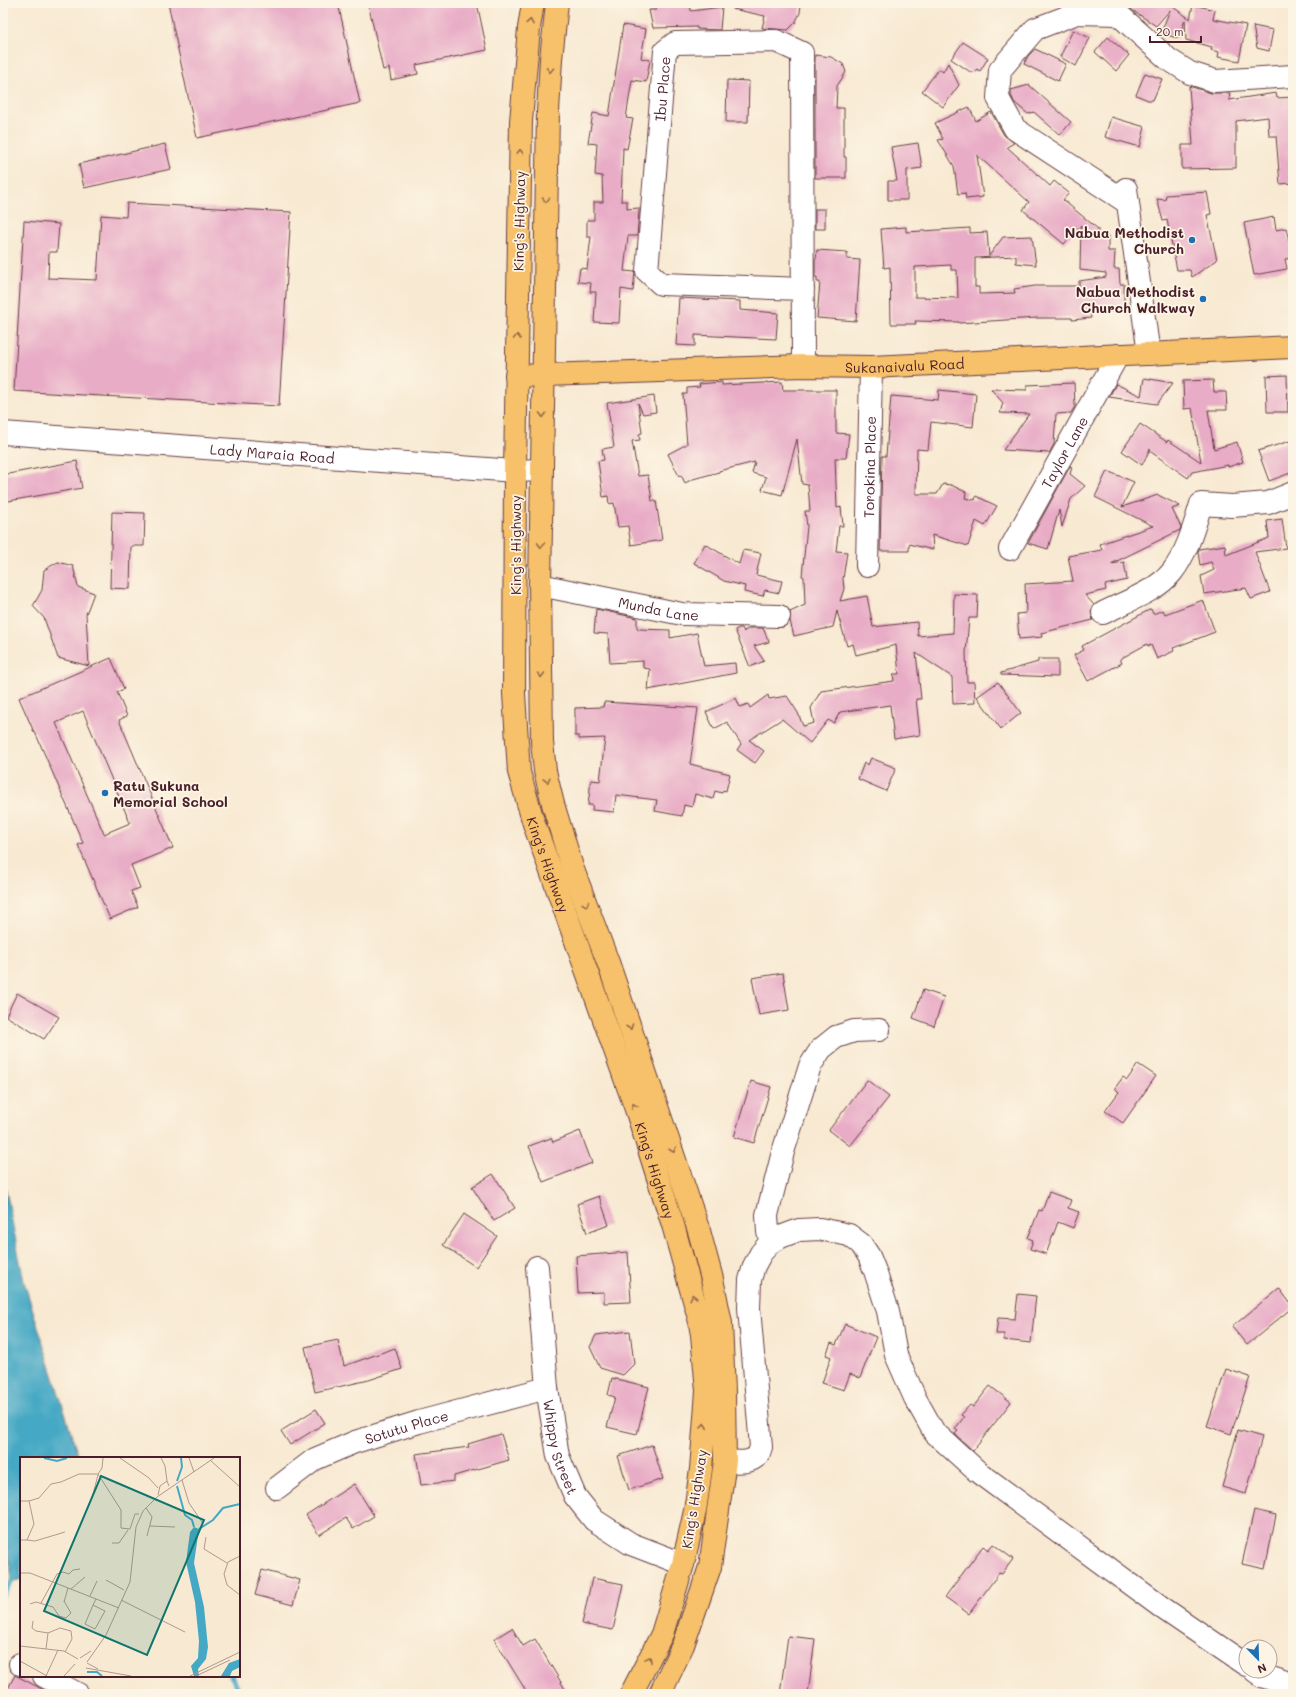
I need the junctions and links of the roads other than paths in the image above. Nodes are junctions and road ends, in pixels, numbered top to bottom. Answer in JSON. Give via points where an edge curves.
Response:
{"nodes":[{"id":1,"x":533,"y":3,"type":"edge"},
{"id":2,"x":557,"y":3,"type":"edge"},
{"id":3,"x":1293,"y":76,"type":"edge"},
{"id":4,"x":803,"y":289,"type":"junction"},
{"id":5,"x":1293,"y":347,"type":"edge"},
{"id":6,"x":1149,"y":354,"type":"junction"},
{"id":7,"x":1118,"y":355,"type":"junction"},
{"id":8,"x":803,"y":366,"type":"junction"},
{"id":9,"x":870,"y":367,"type":"junction"},
{"id":10,"x":516,"y":376,"type":"junction"},
{"id":11,"x":543,"y":376,"type":"junction"},
{"id":12,"x":3,"y":433,"type":"edge"},
{"id":13,"x":542,"y":470,"type":"junction"},
{"id":14,"x":515,"y":471,"type":"junction"},
{"id":15,"x":1293,"y":493,"type":"edge"},
{"id":16,"x":1010,"y":549,"type":"dead end"},
{"id":17,"x":867,"y":566,"type":"dead end"},
{"id":18,"x":540,"y":585,"type":"junction"},
{"id":19,"x":1104,"y":613,"type":"dead end"},
{"id":20,"x":779,"y":616,"type":"dead end"},
{"id":21,"x":879,"y":1030,"type":"dead end"},
{"id":22,"x":771,"y":1242,"type":"junction"},
{"id":23,"x":537,"y":1268,"type":"dead end"},
{"id":24,"x":547,"y":1388,"type":"junction"},
{"id":25,"x":724,"y":1461,"type":"junction"},
{"id":26,"x":277,"y":1488,"type":"dead end"},
{"id":27,"x":683,"y":1564,"type":"junction"},
{"id":28,"x":1238,"y":1660,"type":"edge"},
{"id":29,"x":46,"y":1677,"type":"edge"},
{"id":30,"x":1271,"y":1679,"type":"edge"},
{"id":31,"x":1293,"y":1686,"type":"edge"},
{"id":32,"x":78,"y":1694,"type":"edge"},
{"id":33,"x":631,"y":1694,"type":"edge"},
{"id":34,"x":660,"y":1694,"type":"edge"}],
"edges":[{"from":10,"to":1,"type":"main road","name":"King's Highway","one_way":true,"via":[[521,121]]},
{"from":2,"to":11,"type":"main road","name":"King's Highway","one_way":true,"via":[[548,112]]},
{"from":3,"to":6,"type":"street","via":[[1215,81],[1190,73],[1168,59],[1118,14],[1076,13],[1035,29],[1000,70],[998,98],[1015,129],[1127,195]]},
{"from":4,"to":4,"type":"street","name":"Ibu Place","via":[[802,53],[776,41],[675,43],[665,51],[647,271],[661,284]]},
{"from":4,"to":8,"type":"street","name":"Ibu Place"},
{"from":5,"to":6,"type":"main road","name":"Sukanaivalu Road"},
{"from":6,"to":7,"type":"main road","name":"Sukanaivalu Road"},
{"from":7,"to":9,"type":"main road","name":"Sukanaivalu Road"},
{"from":7,"to":16,"type":"street","name":"Taylor Lane"},
{"from":8,"to":9,"type":"main road","name":"Sukanaivalu Road"},
{"from":8,"to":11,"type":"main road","name":"Sukanaivalu Road"},
{"from":9,"to":17,"type":"street","name":"Torokina Place"},
{"from":10,"to":11,"type":"main road","name":"Sukanaivalu Road"},
{"from":10,"to":14,"type":"main road","name":"King's Highway"},
{"from":11,"to":13,"type":"main road","name":"King's Highway","one_way":true},
{"from":12,"to":14,"type":"street","name":"Lady Maraia Road"},
{"from":13,"to":14,"type":"street","name":"Lady Maraia Road"},
{"from":13,"to":18,"type":"main road","name":"King's Highway","one_way":true},
{"from":27,"to":14,"type":"main road","name":"King's Highway","one_way":true,"via":[[699,1483],[707,1399],[702,1335],[687,1271],[637,1112],[534,824],[519,772],[514,694]]},
{"from":15,"to":19,"type":"street","via":[[1268,503],[1232,506],[1202,504],[1194,529],[1172,572],[1155,586]]},
{"from":18,"to":20,"type":"street","name":"Munda Lane","via":[[682,614]]},
{"from":18,"to":25,"type":"main road","name":"King's Highway","one_way":true,"via":[[542,742],[545,772],[572,867],[663,1122],[712,1279],[721,1323]]},
{"from":21,"to":22,"type":"street","via":[[845,1033],[828,1042],[814,1057],[783,1152],[767,1215]]},
{"from":22,"to":25,"type":"street","via":[[761,1253],[750,1280],[749,1308],[762,1447],[758,1456],[749,1461]]},
{"from":22,"to":28,"type":"street","via":[[799,1230],[820,1229],[849,1235],[861,1244],[869,1256],[888,1311],[896,1355],[934,1432],[978,1472],[1164,1609]]},
{"from":23,"to":24,"type":"street","name":"Whippy Street"},
{"from":24,"to":26,"type":"street","name":"Sotutu Place","via":[[355,1442],[315,1459]]},
{"from":24,"to":27,"type":"street","name":"Whippy Street","via":[[558,1456],[575,1496],[594,1520],[631,1544]]},
{"from":25,"to":34,"type":"main road","name":"King's Highway","via":[[710,1567],[683,1645]]},
{"from":33,"to":27,"type":"main road","name":"King's Highway","one_way":true,"via":[[662,1634]]},
{"from":29,"to":32,"type":"street"},
{"from":30,"to":31,"type":"street"}]}
